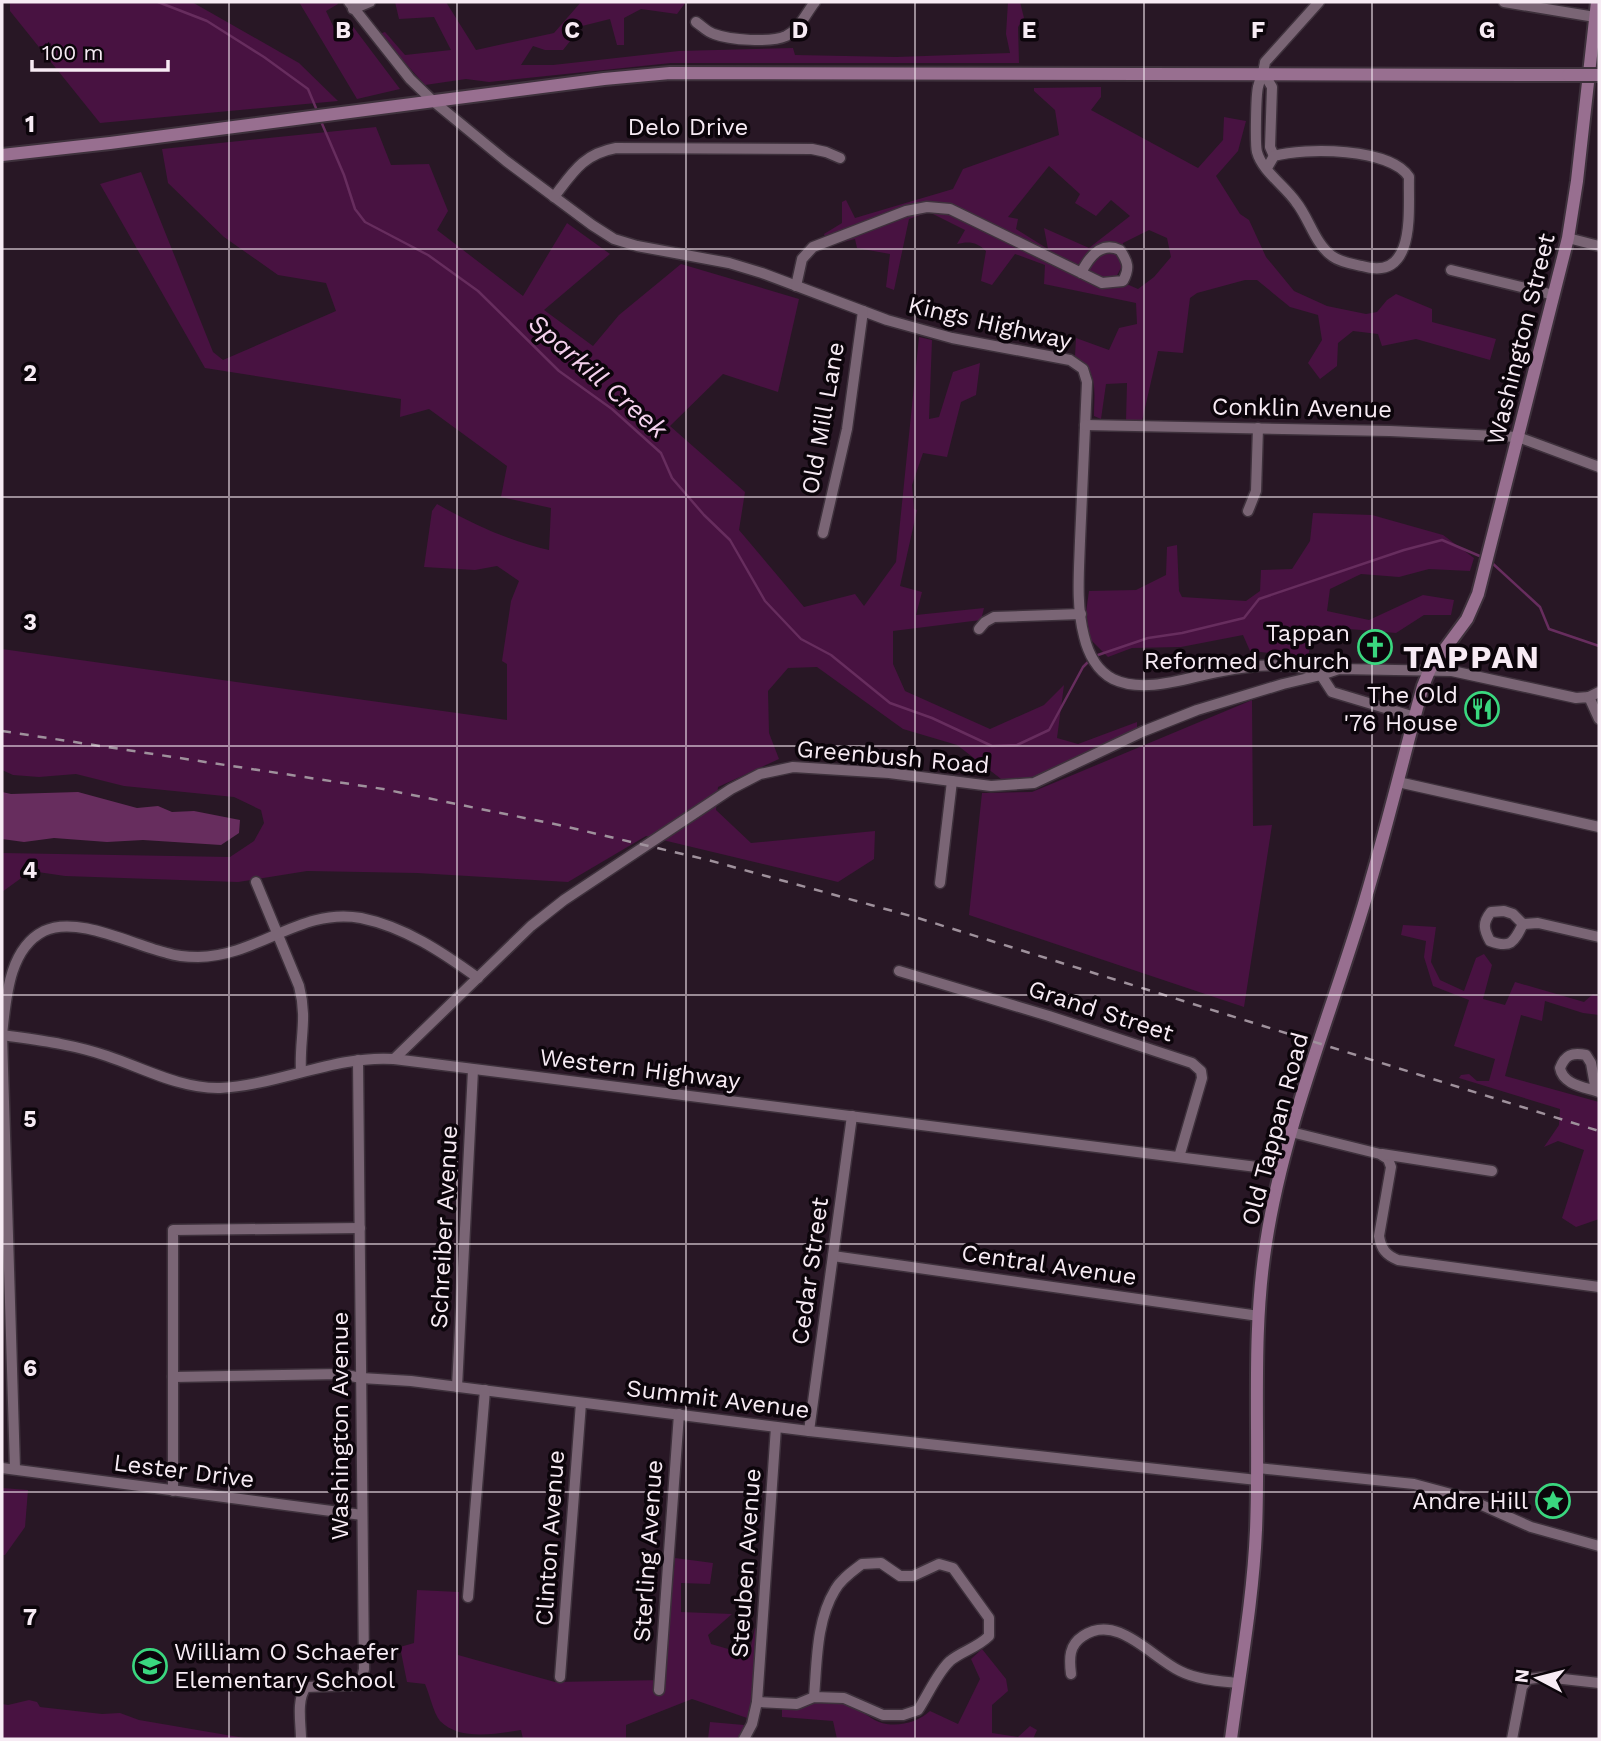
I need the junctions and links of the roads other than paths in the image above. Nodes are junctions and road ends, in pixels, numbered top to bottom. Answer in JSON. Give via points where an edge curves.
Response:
{"nodes":[{"id":1,"x":370,"y":2,"type":"edge"},
{"id":2,"x":815,"y":2,"type":"edge"},
{"id":3,"x":1318,"y":2,"type":"edge"},
{"id":4,"x":1504,"y":2,"type":"edge"},
{"id":5,"x":1597,"y":2,"type":"edge"},
{"id":6,"x":351,"y":5,"type":"edge"},
{"id":7,"x":1595,"y":17,"type":"junction"},
{"id":8,"x":696,"y":22,"type":"dead end"},
{"id":9,"x":1264,"y":74,"type":"junction"},
{"id":10,"x":1599,"y":75,"type":"edge"},
{"id":11,"x":433,"y":101,"type":"junction"},
{"id":12,"x":2,"y":155,"type":"edge"},
{"id":13,"x":1275,"y":156,"type":"junction"},
{"id":14,"x":840,"y":158,"type":"dead end"},
{"id":15,"x":1267,"y":168,"type":"junction"},
{"id":16,"x":554,"y":197,"type":"junction"},
{"id":17,"x":1568,"y":238,"type":"junction"},
{"id":18,"x":1599,"y":246,"type":"edge"},
{"id":19,"x":1451,"y":270,"type":"dead end"},
{"id":20,"x":1081,"y":273,"type":"junction"},
{"id":21,"x":796,"y":286,"type":"junction"},
{"id":22,"x":1554,"y":295,"type":"junction"},
{"id":23,"x":863,"y":311,"type":"junction"},
{"id":24,"x":1086,"y":425,"type":"junction"},
{"id":25,"x":1258,"y":428,"type":"junction"},
{"id":26,"x":1518,"y":437,"type":"junction"},
{"id":27,"x":1599,"y":467,"type":"edge"},
{"id":28,"x":1248,"y":511,"type":"dead end"},
{"id":29,"x":823,"y":533,"type":"dead end"},
{"id":30,"x":1081,"y":614,"type":"junction"},
{"id":31,"x":979,"y":629,"type":"dead end"},
{"id":32,"x":1253,"y":667,"type":"junction"},
{"id":33,"x":1430,"y":669,"type":"junction"},
{"id":34,"x":1321,"y":675,"type":"junction"},
{"id":35,"x":1283,"y":684,"type":"junction"},
{"id":36,"x":1594,"y":694,"type":"edge"},
{"id":37,"x":1415,"y":717,"type":"junction"},
{"id":38,"x":1599,"y":719,"type":"edge"},
{"id":39,"x":952,"y":781,"type":"junction"},
{"id":40,"x":1398,"y":782,"type":"junction"},
{"id":41,"x":1599,"y":827,"type":"edge"},
{"id":42,"x":256,"y":883,"type":"dead end"},
{"id":43,"x":940,"y":883,"type":"dead end"},
{"id":44,"x":1523,"y":924,"type":"dead end"},
{"id":45,"x":278,"y":935,"type":"junction"},
{"id":46,"x":1599,"y":937,"type":"edge"},
{"id":47,"x":900,"y":971,"type":"dead end"},
{"id":48,"x":478,"y":978,"type":"junction"},
{"id":49,"x":2,"y":1035,"type":"edge"},
{"id":50,"x":394,"y":1059,"type":"junction"},
{"id":51,"x":358,"y":1060,"type":"junction"},
{"id":52,"x":473,"y":1070,"type":"junction"},
{"id":53,"x":301,"y":1072,"type":"junction"},
{"id":54,"x":852,"y":1116,"type":"junction"},
{"id":55,"x":1291,"y":1132,"type":"junction"},
{"id":56,"x":1380,"y":1154,"type":"junction"},
{"id":57,"x":1179,"y":1157,"type":"junction"},
{"id":58,"x":1281,"y":1170,"type":"junction"},
{"id":59,"x":1492,"y":1171,"type":"dead end"},
{"id":60,"x":359,"y":1228,"type":"junction"},
{"id":61,"x":833,"y":1256,"type":"junction"},
{"id":62,"x":1599,"y":1287,"type":"edge"},
{"id":63,"x":1259,"y":1316,"type":"junction"},
{"id":64,"x":173,"y":1377,"type":"junction"},
{"id":65,"x":361,"y":1378,"type":"junction"},
{"id":66,"x":457,"y":1387,"type":"junction"},
{"id":67,"x":485,"y":1390,"type":"junction"},
{"id":68,"x":581,"y":1403,"type":"junction"},
{"id":69,"x":679,"y":1414,"type":"junction"},
{"id":70,"x":776,"y":1427,"type":"junction"},
{"id":71,"x":809,"y":1431,"type":"junction"},
{"id":72,"x":2,"y":1468,"type":"edge"},
{"id":73,"x":15,"y":1469,"type":"junction"},
{"id":74,"x":1258,"y":1474,"type":"junction"},
{"id":75,"x":173,"y":1491,"type":"junction"},
{"id":76,"x":362,"y":1515,"type":"junction"},
{"id":77,"x":1599,"y":1546,"type":"edge"},
{"id":78,"x":468,"y":1597,"type":"dead end"},
{"id":79,"x":1071,"y":1674,"type":"dead end"},
{"id":80,"x":560,"y":1677,"type":"dead end"},
{"id":81,"x":1238,"y":1683,"type":"junction"},
{"id":82,"x":1599,"y":1684,"type":"edge"},
{"id":83,"x":659,"y":1690,"type":"dead end"},
{"id":84,"x":814,"y":1697,"type":"junction"},
{"id":85,"x":757,"y":1702,"type":"junction"},
{"id":86,"x":301,"y":1739,"type":"edge"},
{"id":87,"x":744,"y":1739,"type":"edge"},
{"id":88,"x":1231,"y":1739,"type":"edge"},
{"id":89,"x":1512,"y":1739,"type":"edge"}],
"edges":[{"from":1,"to":6,"type":"street"},
{"from":2,"to":8,"type":"street","via":[[799,26],[786,36],[769,39],[731,39],[711,34]]},
{"from":3,"to":9,"type":"street","via":[[1265,62]]},
{"from":4,"to":7,"type":"street"},
{"from":5,"to":7,"type":"main road","name":"Washington Street"},
{"from":6,"to":11,"type":"street","name":"Kings Highway"},
{"from":7,"to":17,"type":"main road","name":"Washington Street"},
{"from":9,"to":10,"type":"main road","bridge":true},
{"from":9,"to":11,"type":"main road","via":[[670,74]]},
{"from":9,"to":13,"type":"street","via":[[1272,88],[1270,147]]},
{"from":9,"to":15,"type":"street","via":[[1258,87],[1256,151]]},
{"from":11,"to":12,"type":"main road"},
{"from":11,"to":16,"type":"street","name":"Kings Highway"},
{"from":13,"to":15,"type":"street"},
{"from":13,"to":15,"type":"street","via":[[1293,150],[1325,150],[1359,154],[1404,169],[1409,177],[1408,232],[1399,259],[1386,268],[1372,269],[1331,256],[1297,202]]},
{"from":14,"to":16,"type":"street","name":"Delo Drive","via":[[812,149],[616,148],[587,158]]},
{"from":16,"to":21,"type":"street","name":"Kings Highway","via":[[614,239],[729,262]]},
{"from":17,"to":18,"type":"street"},
{"from":17,"to":22,"type":"main road","name":"Washington Street"},
{"from":19,"to":22,"type":"street"},
{"from":20,"to":20,"type":"street","via":[[1102,283],[1122,281],[1128,272],[1127,261],[1120,250],[1108,247],[1088,259]]},
{"from":20,"to":21,"type":"street","via":[[950,209],[927,207],[813,247],[802,259]]},
{"from":21,"to":23,"type":"street","name":"Kings Highway"},
{"from":22,"to":26,"type":"main road","name":"Washington Street"},
{"from":23,"to":24,"type":"street","name":"Kings Highway","via":[[951,338],[1070,360],[1083,369],[1087,382]]},
{"from":23,"to":29,"type":"street","name":"Old Mill Lane","via":[[847,429]]},
{"from":24,"to":25,"type":"street","name":"Conklin Avenue"},
{"from":24,"to":30,"type":"street","name":"Kings Highway"},
{"from":25,"to":26,"type":"street","name":"Conklin Avenue"},
{"from":25,"to":28,"type":"street","via":[[1256,491]]},
{"from":26,"to":27,"type":"street","name":"Conklin Avenue"},
{"from":26,"to":33,"type":"main road","name":"Washington Street","via":[[1478,594],[1467,619]]},
{"from":30,"to":31,"type":"street","via":[[994,617]]},
{"from":30,"to":32,"type":"street","name":"Kings Highway","via":[[1093,659],[1112,678],[1127,683]]},
{"from":32,"to":34,"type":"street","name":"Kings Highway","via":[[1309,668]]},
{"from":32,"to":35,"type":"street"},
{"from":33,"to":34,"type":"street","name":"Kings Highway","via":[[1339,669]]},
{"from":33,"to":36,"type":"street","name":"Kings Highway","via":[[1576,698]]},
{"from":33,"to":37,"type":"main road","name":"Old Tappan Road"},
{"from":34,"to":35,"type":"street","name":"Greenbush Road"},
{"from":34,"to":37,"type":"street","via":[[1332,692]]},
{"from":35,"to":39,"type":"street","name":"Greenbush Road","via":[[1144,731],[1034,783],[991,786]]},
{"from":36,"to":38,"type":"street"},
{"from":37,"to":40,"type":"main road","name":"Old Tappan Road"},
{"from":39,"to":43,"type":"street"},
{"from":39,"to":48,"type":"street","name":"Greenbush Road","via":[[831,768],[793,767],[760,774],[564,900]]},
{"from":40,"to":41,"type":"street"},
{"from":40,"to":55,"type":"main road","name":"Old Tappan Road"},
{"from":42,"to":45,"type":"street"},
{"from":44,"to":46,"type":"street","via":[[1538,923]]},
{"from":45,"to":48,"type":"street","via":[[304,922],[359,918],[417,938]]},
{"from":45,"to":49,"type":"street","via":[[253,947],[197,957],[58,926],[26,946],[13,968]]},
{"from":45,"to":53,"type":"street","via":[[303,1001]]},
{"from":47,"to":57,"type":"street","name":"Grand Street","via":[[1192,1063],[1202,1078]]},
{"from":48,"to":50,"type":"street","name":"Greenbush Road"},
{"from":49,"to":53,"type":"street","name":"Western Highway","via":[[70,1045],[192,1085],[248,1085]]},
{"from":49,"to":73,"type":"street"},
{"from":50,"to":51,"type":"street","name":"Western Highway"},
{"from":50,"to":52,"type":"street","name":"Western Highway"},
{"from":51,"to":53,"type":"street","name":"Western Highway"},
{"from":51,"to":60,"type":"street","name":"Washington Avenue"},
{"from":52,"to":54,"type":"street","name":"Western Highway"},
{"from":52,"to":66,"type":"street","name":"Schreiber Avenue"},
{"from":54,"to":57,"type":"street","name":"Western Highway"},
{"from":54,"to":61,"type":"street","name":"Cedar Street"},
{"from":55,"to":56,"type":"street"},
{"from":55,"to":58,"type":"main road","name":"Old Tappan Road"},
{"from":56,"to":59,"type":"street"},
{"from":56,"to":62,"type":"street","via":[[1391,1167],[1379,1236],[1389,1256]]},
{"from":57,"to":58,"type":"street","name":"Western Highway"},
{"from":58,"to":63,"type":"main road","name":"Old Tappan Road","via":[[1266,1244]]},
{"from":60,"to":64,"type":"street","via":[[173,1230]]},
{"from":60,"to":65,"type":"street","name":"Washington Avenue"},
{"from":61,"to":63,"type":"street","name":"Central Avenue"},
{"from":61,"to":71,"type":"street","name":"Cedar Street"},
{"from":63,"to":74,"type":"main road","name":"Old Tappan Road"},
{"from":64,"to":65,"type":"street","name":"Summit Avenue","via":[[341,1374]]},
{"from":64,"to":75,"type":"street"},
{"from":65,"to":66,"type":"street","name":"Summit Avenue"},
{"from":65,"to":76,"type":"street","name":"Washington Avenue"},
{"from":66,"to":67,"type":"street","name":"Summit Avenue"},
{"from":67,"to":68,"type":"street","name":"Summit Avenue"},
{"from":67,"to":78,"type":"street"},
{"from":68,"to":69,"type":"street","name":"Summit Avenue"},
{"from":68,"to":80,"type":"street","name":"Clinton Avenue"},
{"from":69,"to":70,"type":"street","name":"Summit Avenue"},
{"from":69,"to":83,"type":"street","name":"Sterling Avenue"},
{"from":70,"to":71,"type":"street","name":"Summit Avenue"},
{"from":70,"to":85,"type":"street","name":"Steuben Avenue"},
{"from":71,"to":74,"type":"street","name":"Summit Avenue"},
{"from":72,"to":73,"type":"street","name":"Lester Drive"},
{"from":73,"to":75,"type":"street","name":"Lester Drive"},
{"from":74,"to":77,"type":"street","via":[[1428,1487],[1466,1498],[1531,1527]]},
{"from":74,"to":81,"type":"main road","name":"Old Tappan Road","via":[[1251,1589]]},
{"from":75,"to":76,"type":"street","name":"Lester Drive"},
{"from":76,"to":86,"type":"street","name":"Washington Avenue","via":[[362,1678],[348,1687],[306,1688],[300,1702]]},
{"from":79,"to":81,"type":"street","via":[[1069,1656],[1075,1641],[1090,1631],[1107,1629],[1124,1634],[1179,1671]]},
{"from":81,"to":88,"type":"main road","name":"Old Tappan Road"},
{"from":82,"to":89,"type":"street","via":[[1528,1679],[1522,1687]]},
{"from":84,"to":84,"type":"street","via":[[844,1698],[883,1715],[918,1710],[947,1664],[989,1636],[989,1618],[953,1568],[939,1564],[913,1576],[900,1576],[881,1563],[862,1563],[835,1589],[826,1609]]},
{"from":84,"to":85,"type":"street","via":[[797,1704]]},
{"from":85,"to":87,"type":"street","name":"Steuben Avenue"}]}
